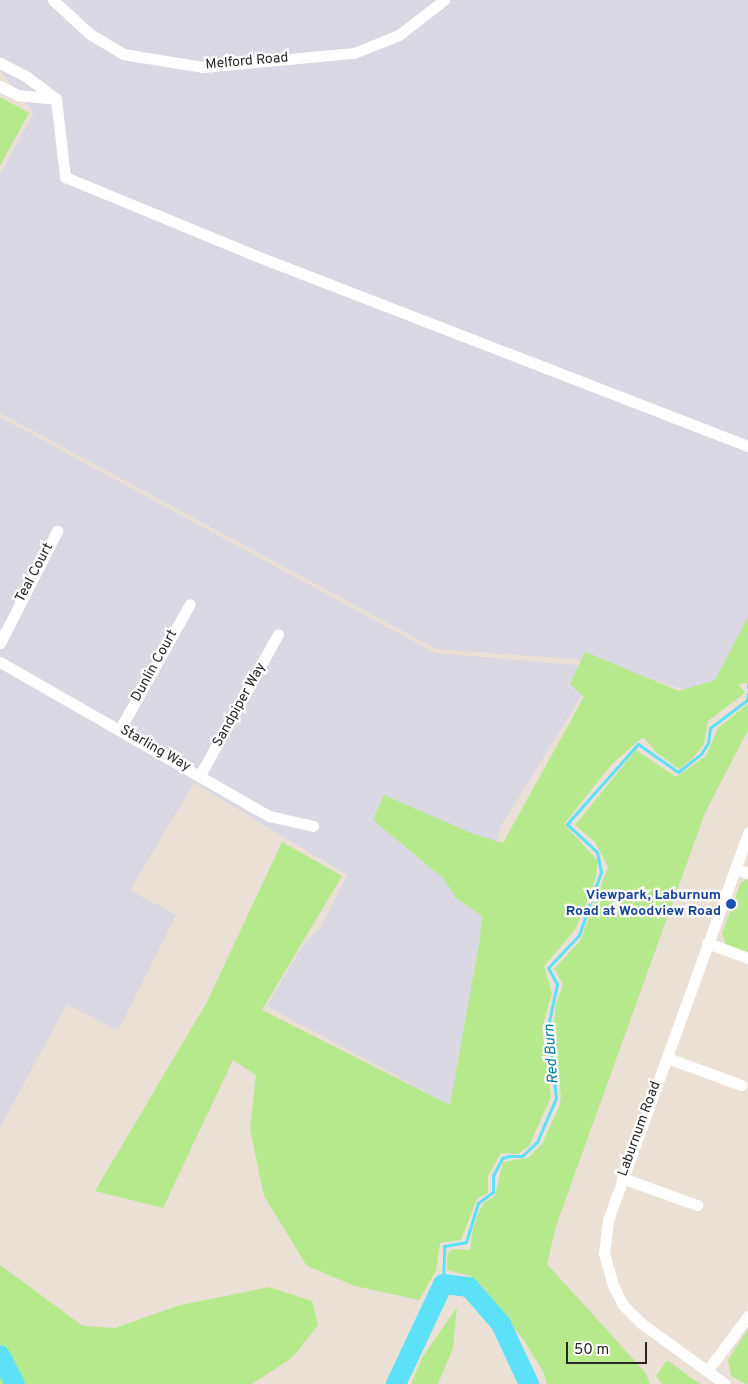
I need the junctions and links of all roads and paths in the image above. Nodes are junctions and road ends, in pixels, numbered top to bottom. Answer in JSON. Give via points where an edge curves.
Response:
{"nodes":[{"id":1,"x":53,"y":0,"type":"edge"},
{"id":2,"x":444,"y":0,"type":"edge"},
{"id":3,"x":0,"y":63,"type":"edge"},
{"id":4,"x":0,"y":86,"type":"edge"},
{"id":5,"x":56,"y":99,"type":"junction"},
{"id":6,"x":748,"y":446,"type":"edge"},
{"id":7,"x":57,"y":531,"type":"dead end"},
{"id":8,"x":190,"y":604,"type":"dead end"},
{"id":9,"x":278,"y":634,"type":"dead end"},
{"id":10,"x":0,"y":643,"type":"edge"},
{"id":11,"x":0,"y":662,"type":"edge"},
{"id":12,"x":120,"y":729,"type":"junction"},
{"id":13,"x":200,"y":775,"type":"junction"},
{"id":14,"x":313,"y":826,"type":"dead end"},
{"id":15,"x":748,"y":833,"type":"edge"},
{"id":16,"x":734,"y":868,"type":"junction"},
{"id":17,"x":748,"y":873,"type":"edge"},
{"id":18,"x":707,"y":943,"type":"junction"},
{"id":19,"x":748,"y":958,"type":"edge"},
{"id":20,"x":667,"y":1058,"type":"junction"},
{"id":21,"x":741,"y":1085,"type":"dead end"},
{"id":22,"x":622,"y":1178,"type":"junction"},
{"id":23,"x":698,"y":1205,"type":"dead end"},
{"id":24,"x":748,"y":1316,"type":"edge"},
{"id":25,"x":707,"y":1371,"type":"junction"},
{"id":26,"x":725,"y":1384,"type":"edge"}],
"edges":[{"from":1,"to":2,"type":"street","name":"Melford Road","via":[[90,34],[123,54],[202,67],[354,53],[399,35]]},
{"from":3,"to":5,"type":"street","via":[[27,77]]},
{"from":4,"to":5,"type":"street","via":[[18,95]]},
{"from":5,"to":6,"type":"street","via":[[65,177],[250,253]]},
{"from":7,"to":10,"type":"street","name":"Teal Court"},
{"from":8,"to":12,"type":"street","name":"Dunlin Court"},
{"from":9,"to":13,"type":"street","name":"Sandpiper Way"},
{"from":11,"to":12,"type":"street","name":"Starling Way"},
{"from":12,"to":13,"type":"street","name":"Starling Way"},
{"from":13,"to":14,"type":"street","name":"Starling Way","via":[[269,816]]},
{"from":15,"to":16,"type":"street","name":"Laburnum Road"},
{"from":16,"to":17,"type":"street"},
{"from":16,"to":18,"type":"street","name":"Laburnum Road"},
{"from":18,"to":19,"type":"street"},
{"from":18,"to":20,"type":"street","name":"Laburnum Road"},
{"from":20,"to":21,"type":"street"},
{"from":20,"to":22,"type":"street","name":"Laburnum Road"},
{"from":22,"to":23,"type":"street"},
{"from":22,"to":25,"type":"street","name":"Laburnum Road","via":[[608,1220],[604,1254],[613,1285],[623,1305],[641,1323]]},
{"from":24,"to":25,"type":"street"},
{"from":25,"to":26,"type":"street","name":"Laburnum Road"}]}
